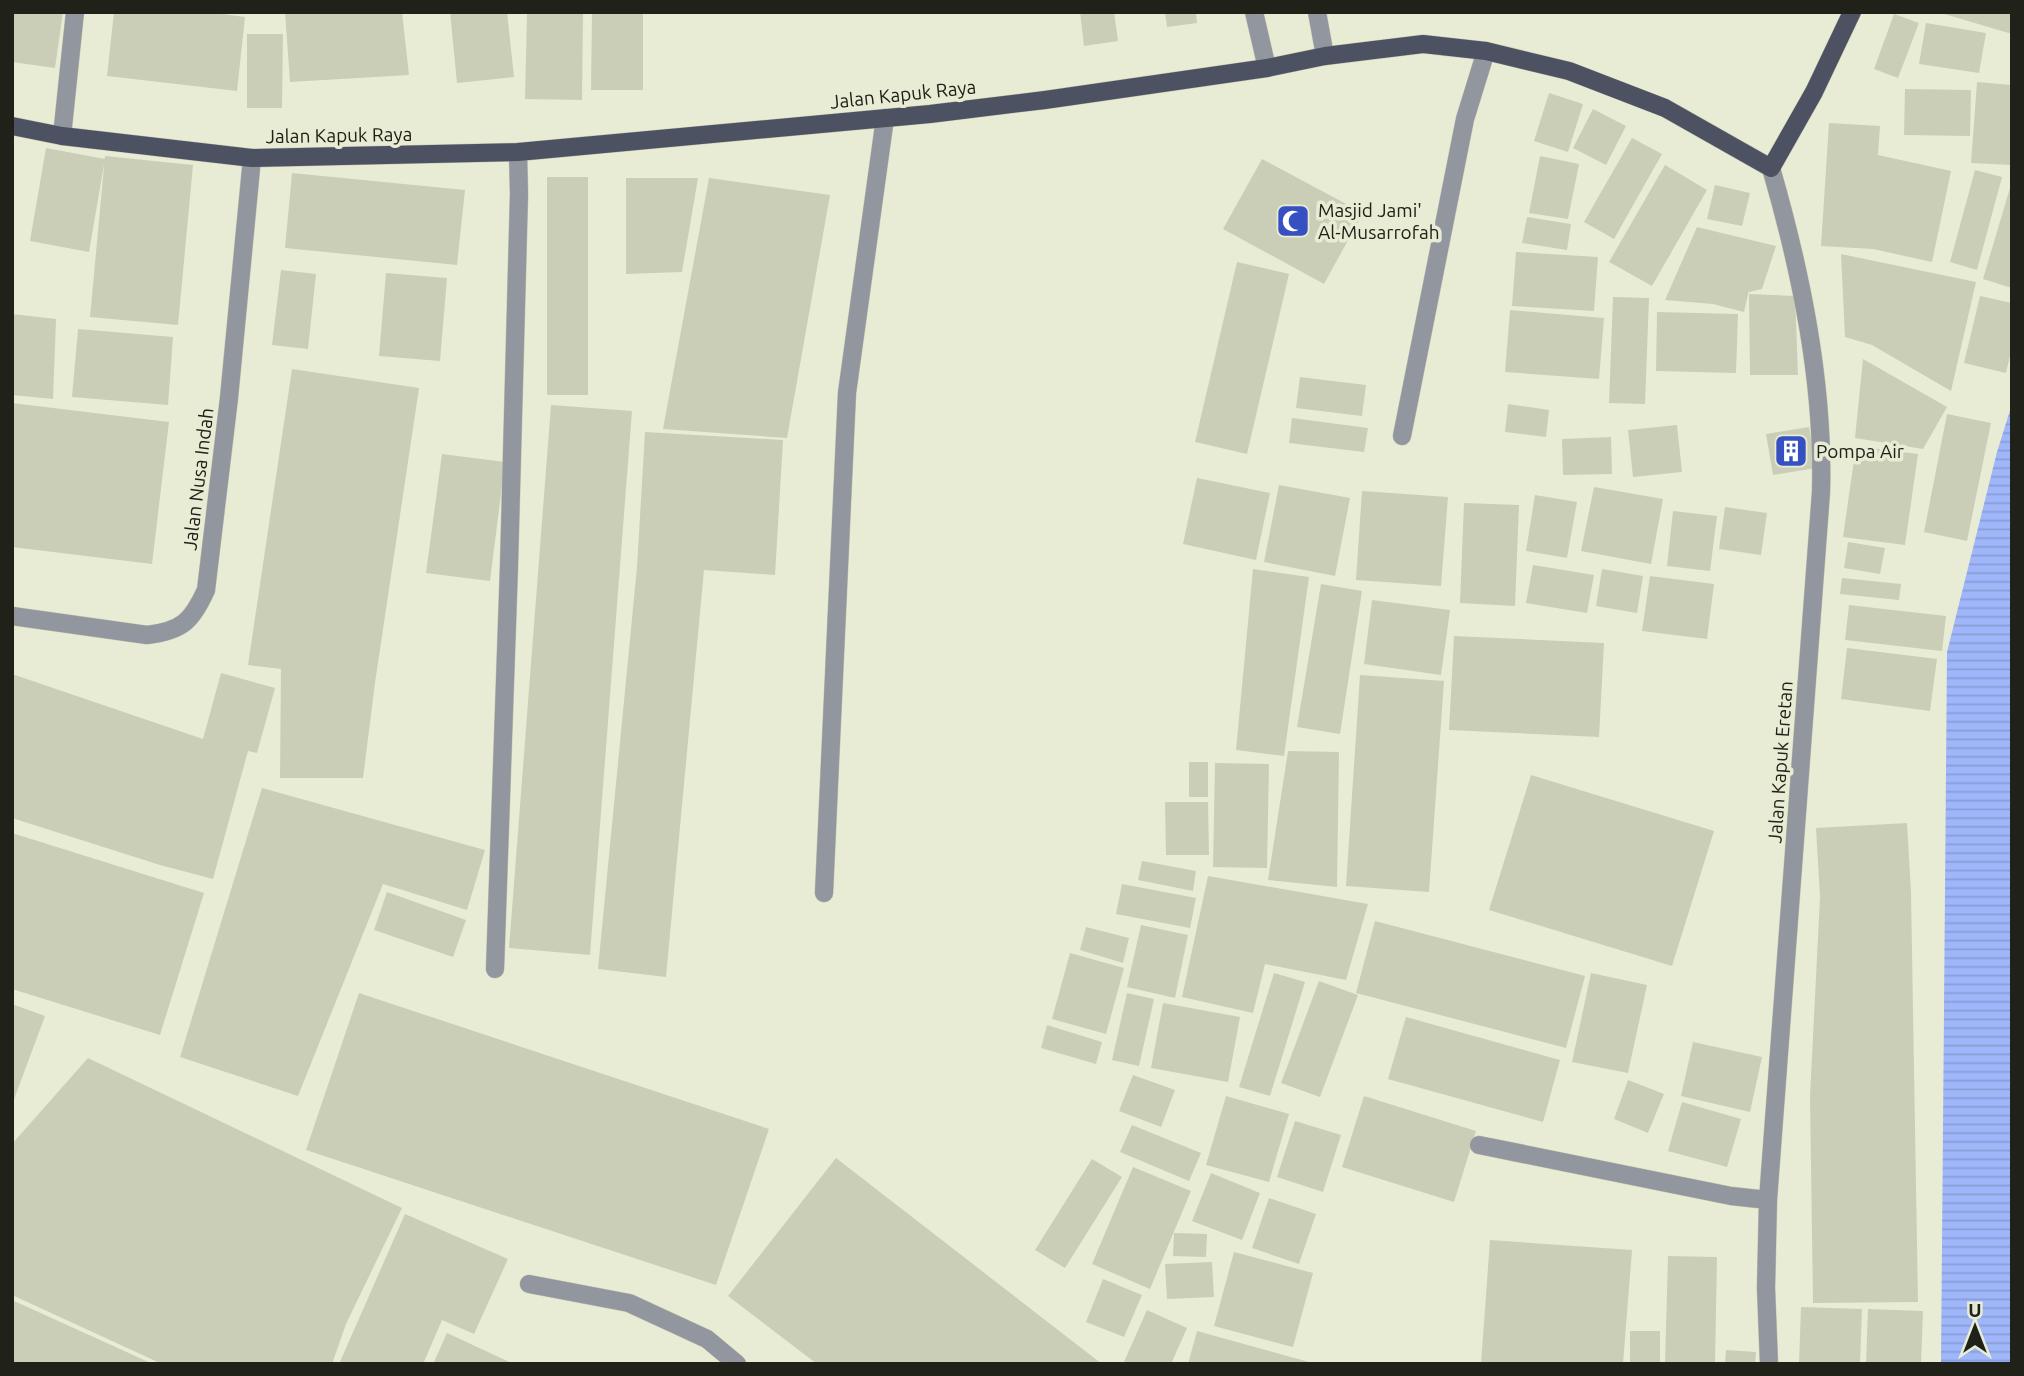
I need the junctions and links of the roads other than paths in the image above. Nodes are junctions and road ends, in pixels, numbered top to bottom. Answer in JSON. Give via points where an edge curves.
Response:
{"nodes":[{"id":1,"x":75,"y":12,"type":"edge"},
{"id":2,"x":1254,"y":12,"type":"edge"},
{"id":3,"x":1317,"y":12,"type":"edge"},
{"id":4,"x":1852,"y":12,"type":"edge"},
{"id":5,"x":1486,"y":51,"type":"junction"},
{"id":6,"x":1325,"y":56,"type":"junction"},
{"id":7,"x":1266,"y":68,"type":"junction"},
{"id":8,"x":885,"y":118,"type":"junction"},
{"id":9,"x":12,"y":126,"type":"edge"},
{"id":10,"x":62,"y":136,"type":"junction"},
{"id":11,"x":518,"y":152,"type":"junction"},
{"id":12,"x":252,"y":158,"type":"junction"},
{"id":13,"x":1771,"y":168,"type":"junction"},
{"id":14,"x":1402,"y":436,"type":"dead end"},
{"id":15,"x":12,"y":616,"type":"edge"},
{"id":16,"x":824,"y":893,"type":"dead end"},
{"id":17,"x":495,"y":969,"type":"dead end"},
{"id":18,"x":1479,"y":1145,"type":"dead end"},
{"id":19,"x":1768,"y":1200,"type":"junction"},
{"id":20,"x":529,"y":1284,"type":"dead end"},
{"id":21,"x":737,"y":1364,"type":"edge"},
{"id":22,"x":1769,"y":1364,"type":"edge"}],
"edges":[{"from":1,"to":10,"type":"street"},
{"from":2,"to":7,"type":"street"},
{"from":3,"to":6,"type":"street"},
{"from":4,"to":13,"type":"main road"},
{"from":5,"to":6,"type":"main road","name":"Jalan Kapuk Raya","via":[[1423,44]]},
{"from":5,"to":13,"type":"main road","name":"Jalan Kapuk Raya","via":[[1569,71],[1665,108]]},
{"from":5,"to":14,"type":"street","via":[[1465,119]]},
{"from":6,"to":7,"type":"main road","name":"Jalan Kapuk Raya"},
{"from":7,"to":8,"type":"main road","name":"Jalan Kapuk Raya"},
{"from":8,"to":11,"type":"main road","name":"Jalan Kapuk Raya"},
{"from":8,"to":16,"type":"street","via":[[847,394]]},
{"from":9,"to":10,"type":"main road","name":"Jalan Kapuk Raya"},
{"from":10,"to":12,"type":"main road","name":"Jalan Kapuk Raya"},
{"from":11,"to":12,"type":"main road","name":"Jalan Kapuk Raya"},
{"from":11,"to":17,"type":"street"},
{"from":12,"to":15,"type":"street","name":"Jalan Nusa Indah","via":[[206,590],[198,609],[185,624],[147,635]]},
{"from":13,"to":19,"type":"street","name":"Jalan Kapuk Eretan","via":[[1789,230],[1822,443]]},
{"from":18,"to":19,"type":"street"},
{"from":19,"to":22,"type":"street","name":"Jalan Kapuk Eretan"},
{"from":20,"to":21,"type":"street","via":[[629,1303],[707,1339]]}]}
